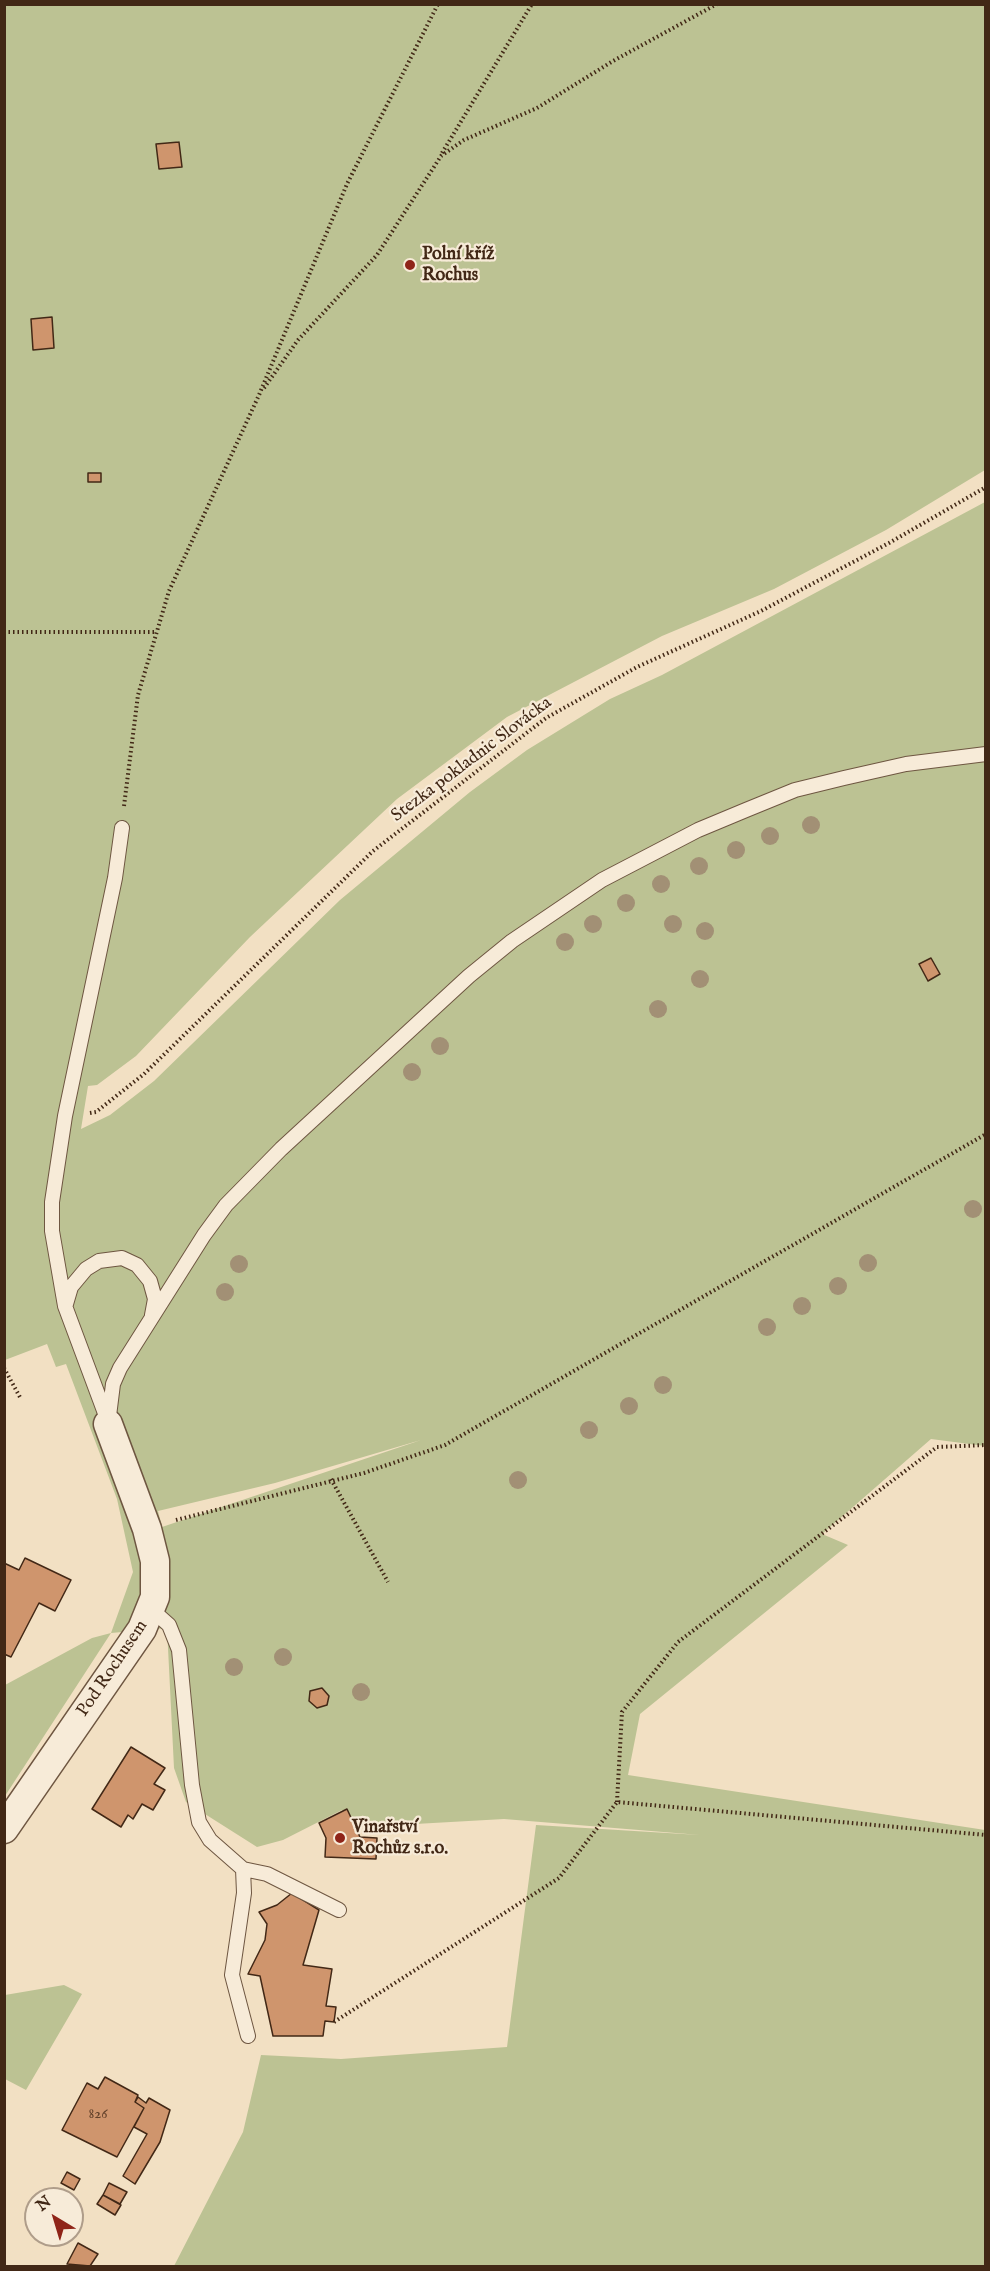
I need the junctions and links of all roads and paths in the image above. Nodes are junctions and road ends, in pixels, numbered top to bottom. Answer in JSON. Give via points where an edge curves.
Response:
{"nodes":[{"id":1,"x":438,"y":4,"type":"edge"},
{"id":2,"x":532,"y":4,"type":"edge"},
{"id":3,"x":717,"y":4,"type":"edge"},
{"id":4,"x":441,"y":156,"type":"junction"},
{"id":5,"x":259,"y":395,"type":"junction"},
{"id":6,"x":986,"y":487,"type":"edge"},
{"id":7,"x":4,"y":632,"type":"edge"},
{"id":8,"x":157,"y":632,"type":"junction"},
{"id":9,"x":986,"y":753,"type":"edge"},
{"id":10,"x":122,"y":828,"type":"joint"},
{"id":11,"x":65,"y":1116,"type":"junction"},
{"id":12,"x":986,"y":1134,"type":"edge"},
{"id":13,"x":65,"y":1306,"type":"junction"},
{"id":14,"x":151,"y":1320,"type":"junction"},
{"id":15,"x":4,"y":1368,"type":"edge"},
{"id":16,"x":21,"y":1399,"type":"dead end"},
{"id":17,"x":108,"y":1424,"type":"junction"},
{"id":18,"x":986,"y":1445,"type":"edge"},
{"id":19,"x":331,"y":1479,"type":"junction"},
{"id":20,"x":147,"y":1529,"type":"junction"},
{"id":21,"x":388,"y":1582,"type":"dead end"},
{"id":22,"x":151,"y":1609,"type":"junction"},
{"id":23,"x":617,"y":1802,"type":"junction"},
{"id":24,"x":4,"y":1829,"type":"edge"},
{"id":25,"x":986,"y":1835,"type":"edge"},
{"id":26,"x":243,"y":1869,"type":"junction"},
{"id":27,"x":339,"y":1910,"type":"dead end"},
{"id":28,"x":334,"y":2022,"type":"dead end"},
{"id":29,"x":248,"y":2036,"type":"dead end"}],
"edges":[{"from":1,"to":5,"type":"path","via":[[347,184]]},
{"from":2,"to":4,"type":"path"},
{"from":3,"to":4,"type":"path","via":[[537,108],[464,140]]},
{"from":4,"to":5,"type":"path","via":[[377,255],[298,340]]},
{"from":5,"to":8,"type":"path","via":[[169,591]]},
{"from":6,"to":11,"type":"path","name":"Stezka pokladnic Slovácka","via":[[761,611],[637,667],[546,718],[373,851],[144,1074],[96,1112]]},
{"from":7,"to":8,"type":"path"},
{"from":8,"to":10,"type":"path","via":[[138,695]]},
{"from":9,"to":14,"type":"lane","via":[[906,764],[795,790],[698,830],[602,880],[512,941],[469,976],[234,1194],[209,1226]]},
{"from":10,"to":11,"type":"lane"},
{"from":11,"to":13,"type":"lane","via":[[52,1202],[52,1231]]},
{"from":12,"to":19,"type":"path","via":[[468,1434],[421,1455]]},
{"from":13,"to":14,"type":"lane","via":[[71,1287],[86,1269],[99,1260],[122,1258],[137,1265],[150,1281],[155,1299]]},
{"from":13,"to":17,"type":"lane"},
{"from":14,"to":17,"type":"lane","via":[[113,1384]]},
{"from":15,"to":16,"type":"path"},
{"from":17,"to":20,"type":"street","name":"Pod Rochusem"},
{"from":18,"to":23,"type":"path","via":[[937,1447],[678,1642],[622,1712]]},
{"from":19,"to":20,"type":"path","via":[[194,1513]]},
{"from":19,"to":21,"type":"path"},
{"from":20,"to":22,"type":"street","name":"Pod Rochusem","via":[[155,1561],[156,1591]]},
{"from":22,"to":24,"type":"street","name":"Pod Rochusem","via":[[142,1629]]},
{"from":22,"to":26,"type":"lane","via":[[169,1625],[179,1650],[199,1822],[210,1840]]},
{"from":23,"to":25,"type":"path"},
{"from":23,"to":28,"type":"path","via":[[559,1878]]},
{"from":26,"to":27,"type":"lane","via":[[267,1874]]},
{"from":26,"to":29,"type":"lane","via":[[244,1893],[232,1975]]}]}
